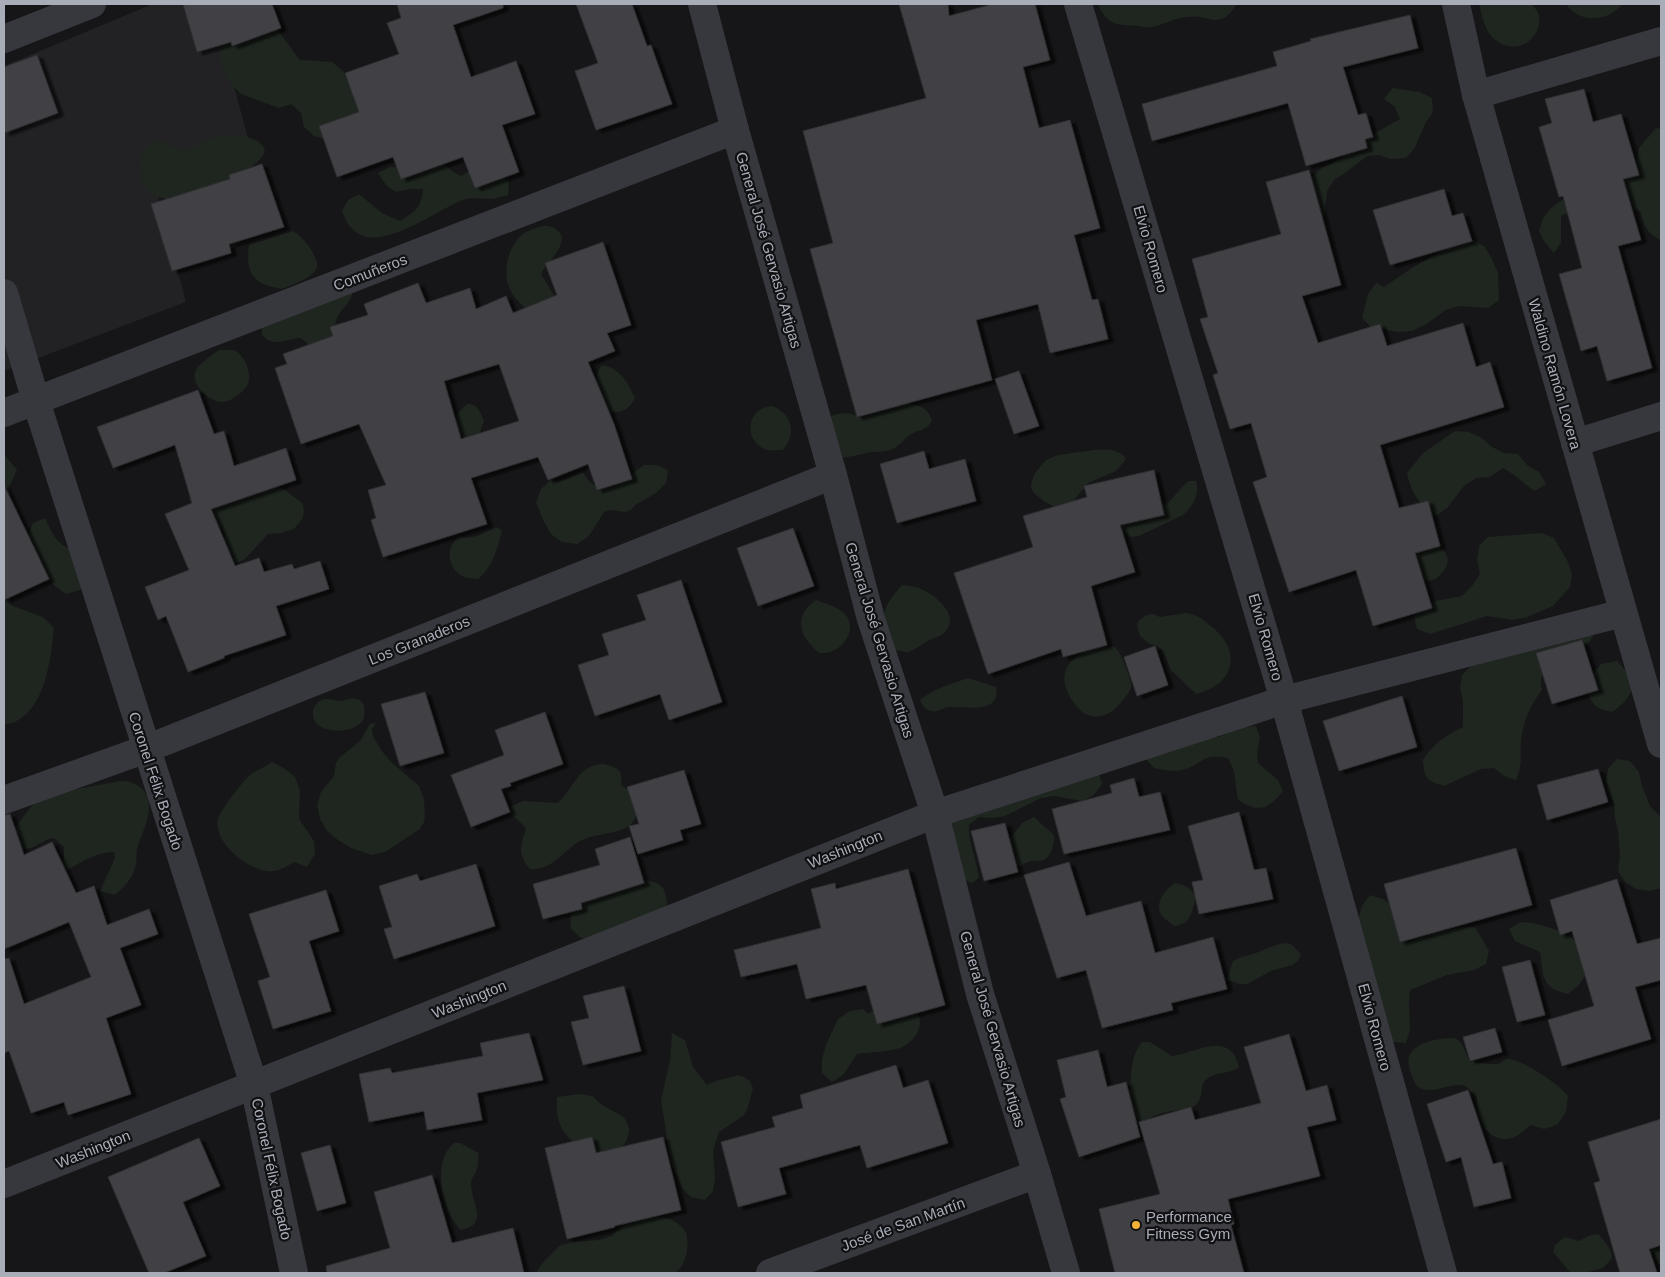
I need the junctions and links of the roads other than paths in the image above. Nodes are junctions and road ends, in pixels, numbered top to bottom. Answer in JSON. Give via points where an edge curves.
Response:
{"nodes":[{"id":1,"x":92,"y":4,"type":"edge"},
{"id":2,"x":702,"y":4,"type":"edge"},
{"id":3,"x":1078,"y":4,"type":"edge"},
{"id":4,"x":1456,"y":4,"type":"edge"},
{"id":5,"x":4,"y":39,"type":"edge"},
{"id":6,"x":1661,"y":41,"type":"edge"},
{"id":7,"x":1476,"y":95,"type":"junction"},
{"id":8,"x":736,"y":130,"type":"junction"},
{"id":9,"x":4,"y":293,"type":"edge"},
{"id":10,"x":36,"y":401,"type":"junction"},
{"id":11,"x":4,"y":413,"type":"edge"},
{"id":12,"x":1661,"y":416,"type":"edge"},
{"id":13,"x":1575,"y":443,"type":"junction"},
{"id":14,"x":833,"y":475,"type":"junction"},
{"id":15,"x":1623,"y":613,"type":"junction"},
{"id":16,"x":1284,"y":700,"type":"junction"},
{"id":17,"x":1661,"y":744,"type":"edge"},
{"id":18,"x":146,"y":748,"type":"junction"},
{"id":19,"x":4,"y":800,"type":"edge"},
{"id":20,"x":935,"y":814,"type":"junction"},
{"id":21,"x":254,"y":1085,"type":"junction"},
{"id":22,"x":1037,"y":1174,"type":"junction"},
{"id":23,"x":4,"y":1184,"type":"edge"},
{"id":24,"x":294,"y":1273,"type":"edge"},
{"id":25,"x":770,"y":1273,"type":"edge"},
{"id":26,"x":1066,"y":1273,"type":"edge"},
{"id":27,"x":1443,"y":1273,"type":"edge"}],
"edges":[{"from":1,"to":5,"type":"street"},
{"from":2,"to":8,"type":"street","name":"General José Gervasio Artigas"},
{"from":3,"to":16,"type":"street","name":"Elvio Romero"},
{"from":4,"to":7,"type":"street","name":"Waldino Ramón Lovera"},
{"from":6,"to":7,"type":"street"},
{"from":7,"to":13,"type":"street","name":"Waldino Ramón Lovera"},
{"from":8,"to":10,"type":"street","name":"Comuñeros"},
{"from":8,"to":14,"type":"street","name":"General José Gervasio Artigas"},
{"from":9,"to":10,"type":"street","name":"Coronel Félix Bogado"},
{"from":10,"to":11,"type":"street","name":"Comuñeros"},
{"from":10,"to":18,"type":"street","name":"Coronel Félix Bogado"},
{"from":12,"to":13,"type":"street"},
{"from":13,"to":15,"type":"street","name":"Waldino Ramón Lovera"},
{"from":14,"to":18,"type":"street","name":"Los Granaderos"},
{"from":14,"to":20,"type":"street","name":"General José Gervasio Artigas","via":[[871,619]]},
{"from":15,"to":16,"type":"street","name":"Washington"},
{"from":15,"to":17,"type":"street","name":"Waldino Ramón Lovera"},
{"from":16,"to":20,"type":"street","name":"Washington"},
{"from":16,"to":27,"type":"street","name":"Elvio Romero"},
{"from":18,"to":19,"type":"street","name":"Los Granaderos"},
{"from":18,"to":21,"type":"street","name":"Coronel Félix Bogado"},
{"from":20,"to":21,"type":"street","name":"Washington"},
{"from":20,"to":22,"type":"street","name":"General José Gervasio Artigas","via":[[980,994]]},
{"from":21,"to":23,"type":"street","name":"Washington"},
{"from":21,"to":24,"type":"street","name":"Coronel Félix Bogado"},
{"from":22,"to":25,"type":"street","name":"José de San Martín"},
{"from":22,"to":26,"type":"street","name":"General José Gervasio Artigas"}]}
